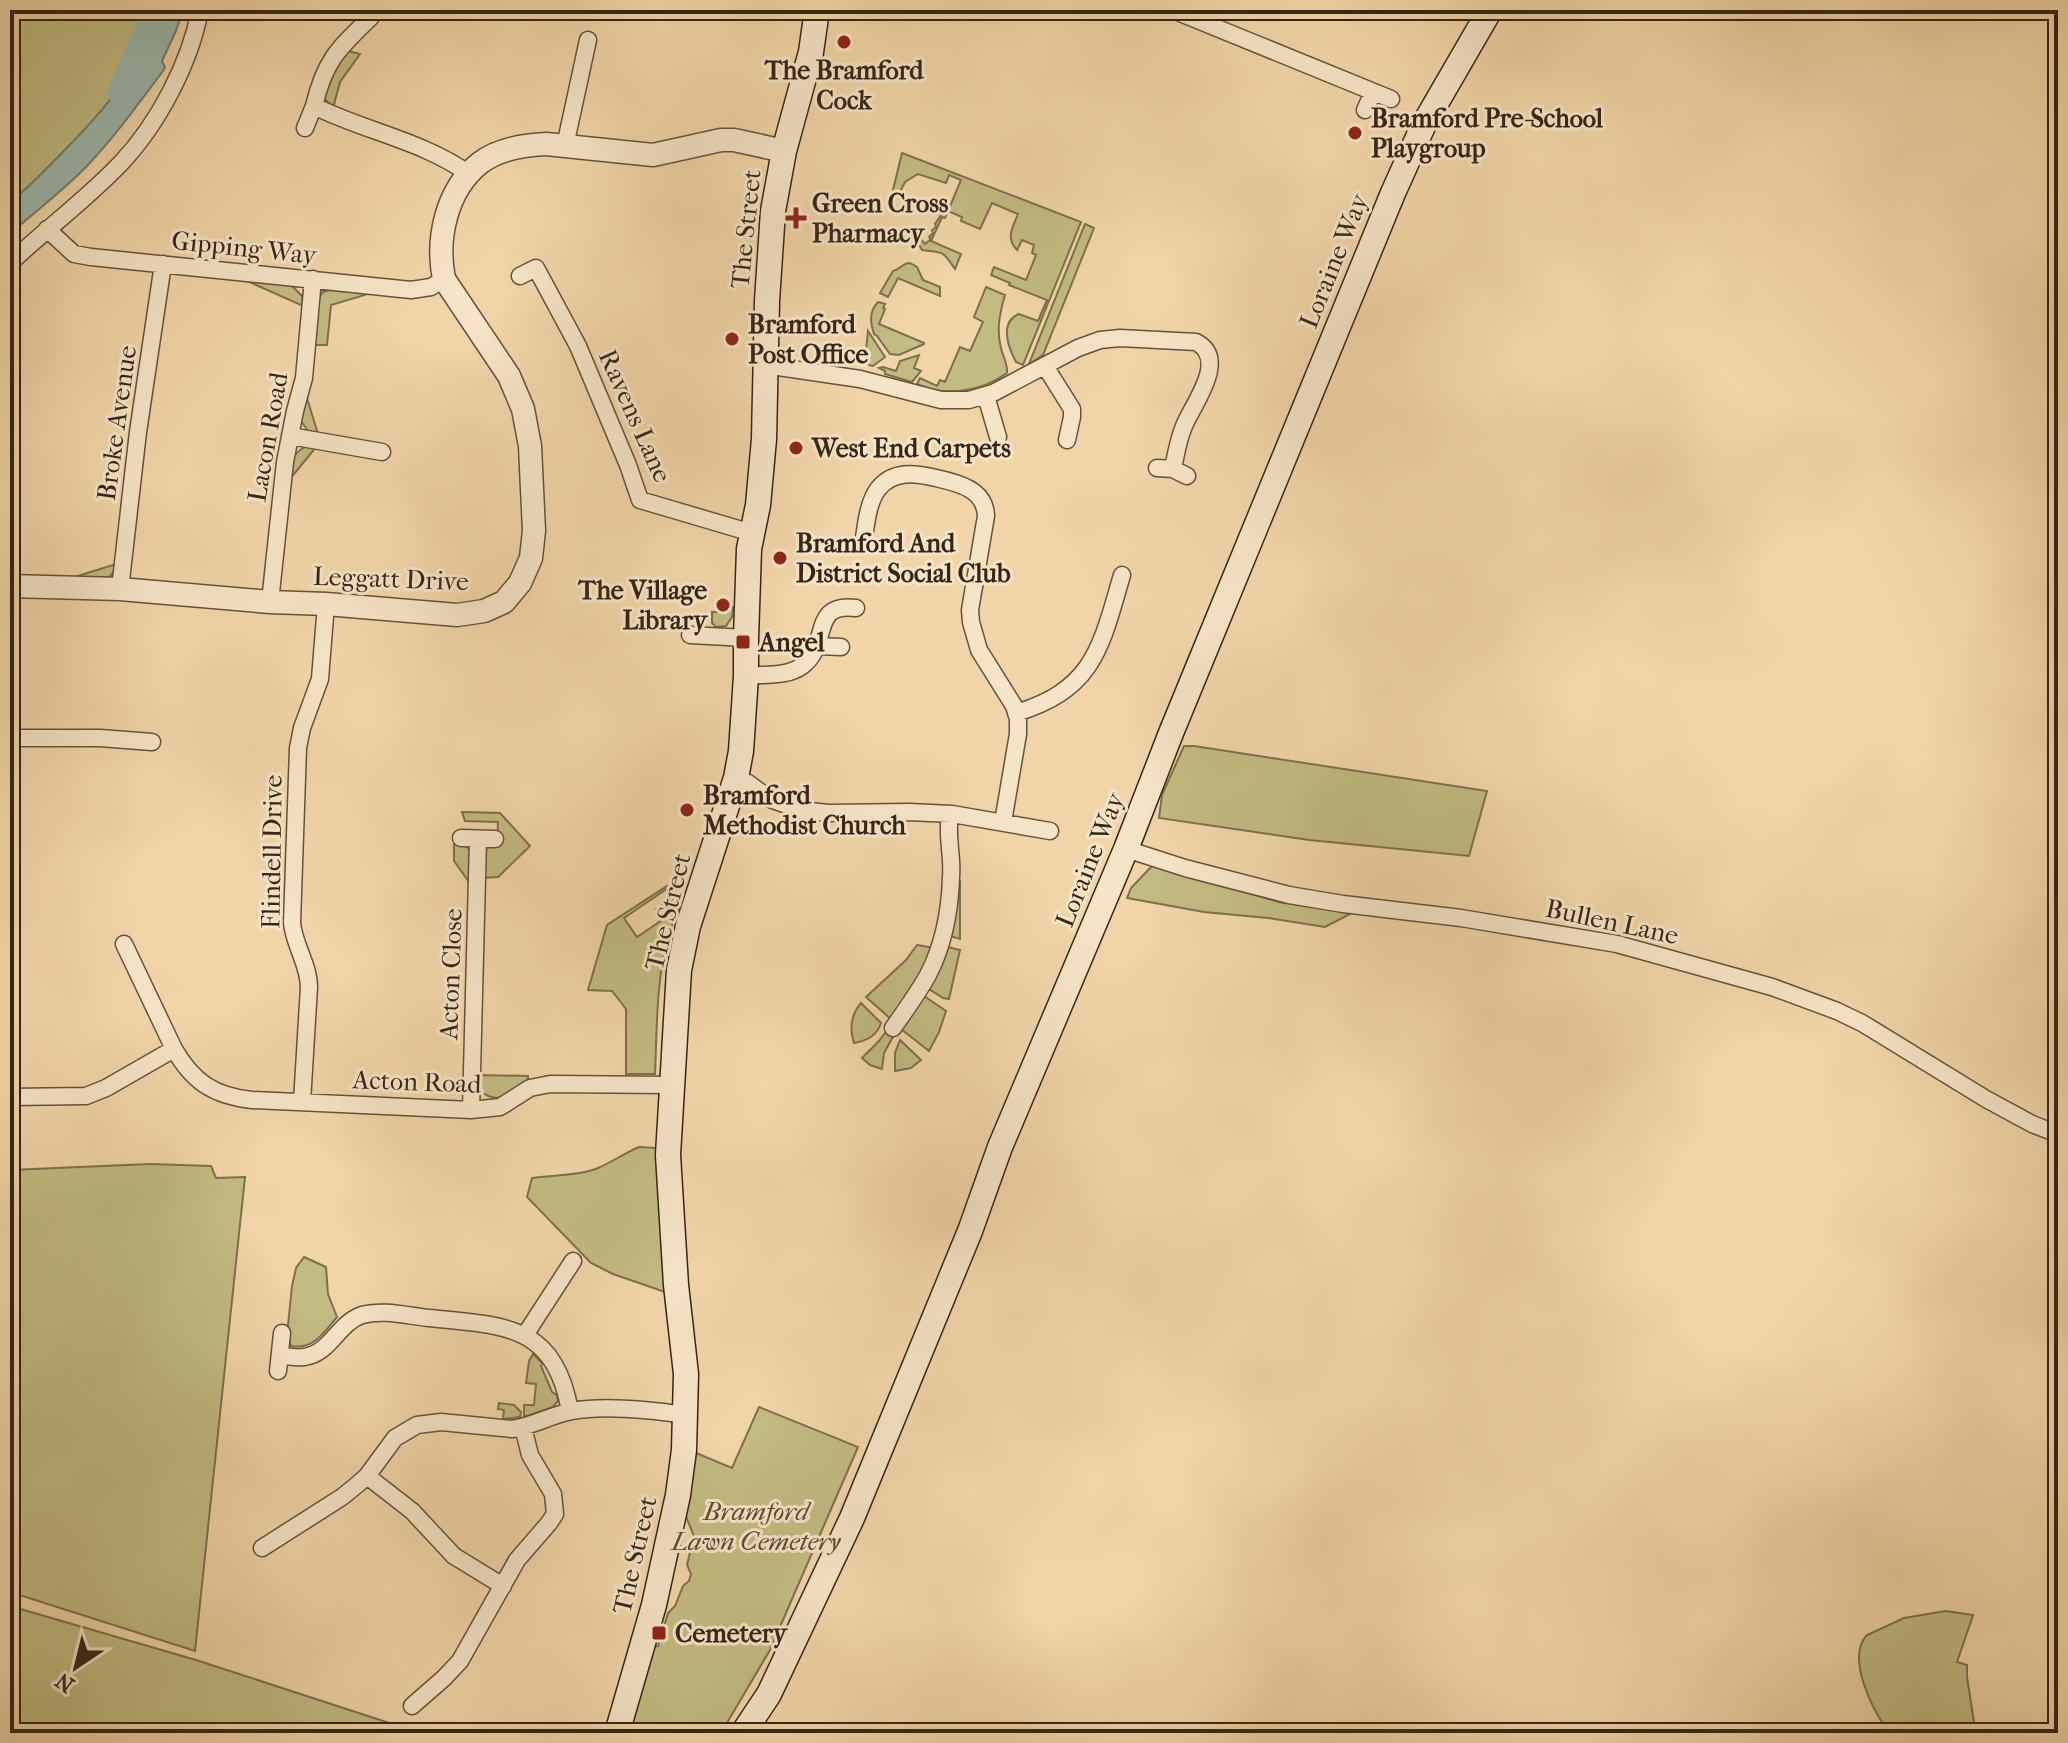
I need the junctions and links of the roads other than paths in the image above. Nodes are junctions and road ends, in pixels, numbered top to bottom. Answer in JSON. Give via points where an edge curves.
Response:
{"nodes":[{"id":1,"x":200,"y":10,"type":"edge"},
{"id":2,"x":817,"y":10,"type":"edge"},
{"id":3,"x":1173,"y":10,"type":"edge"},
{"id":4,"x":1490,"y":10,"type":"edge"},
{"id":5,"x":371,"y":17,"type":"dead end"},
{"id":6,"x":588,"y":40,"type":"dead end"},
{"id":7,"x":1373,"y":92,"type":"junction"},
{"id":8,"x":1391,"y":99,"type":"dead end"},
{"id":9,"x":314,"y":106,"type":"junction"},
{"id":10,"x":1365,"y":110,"type":"dead end"},
{"id":11,"x":305,"y":128,"type":"dead end"},
{"id":12,"x":565,"y":146,"type":"junction"},
{"id":13,"x":784,"y":151,"type":"junction"},
{"id":14,"x":469,"y":174,"type":"junction"},
{"id":15,"x":47,"y":229,"type":"junction"},
{"id":16,"x":10,"y":263,"type":"edge"},
{"id":17,"x":163,"y":264,"type":"junction"},
{"id":18,"x":520,"y":276,"type":"dead end"},
{"id":19,"x":313,"y":279,"type":"junction"},
{"id":20,"x":444,"y":279,"type":"junction"},
{"id":21,"x":765,"y":365,"type":"junction"},
{"id":22,"x":1045,"y":366,"type":"junction"},
{"id":23,"x":986,"y":396,"type":"junction"},
{"id":24,"x":290,"y":436,"type":"junction"},
{"id":25,"x":998,"y":437,"type":"dead end"},
{"id":26,"x":1067,"y":440,"type":"dead end"},
{"id":27,"x":382,"y":452,"type":"dead end"},
{"id":28,"x":1172,"y":471,"type":"dead end"},
{"id":29,"x":752,"y":533,"type":"junction"},
{"id":30,"x":863,"y":544,"type":"dead end"},
{"id":31,"x":1122,"y":575,"type":"dead end"},
{"id":32,"x":10,"y":586,"type":"edge"},
{"id":33,"x":120,"y":589,"type":"junction"},
{"id":34,"x":270,"y":602,"type":"junction"},
{"id":35,"x":326,"y":604,"type":"junction"},
{"id":36,"x":856,"y":608,"type":"dead end"},
{"id":37,"x":690,"y":635,"type":"dead end"},
{"id":38,"x":746,"y":638,"type":"junction"},
{"id":39,"x":818,"y":646,"type":"junction"},
{"id":40,"x":841,"y":647,"type":"dead end"},
{"id":41,"x":746,"y":676,"type":"junction"},
{"id":42,"x":1016,"y":713,"type":"junction"},
{"id":43,"x":10,"y":738,"type":"edge"},
{"id":44,"x":152,"y":742,"type":"dead end"},
{"id":45,"x":736,"y":778,"type":"junction"},
{"id":46,"x":950,"y":814,"type":"junction"},
{"id":47,"x":1003,"y":822,"type":"junction"},
{"id":48,"x":1050,"y":831,"type":"dead end"},
{"id":49,"x":461,"y":838,"type":"dead end"},
{"id":50,"x":1126,"y":849,"type":"junction"},
{"id":51,"x":124,"y":944,"type":"dead end"},
{"id":52,"x":893,"y":1028,"type":"dead end"},
{"id":53,"x":174,"y":1049,"type":"junction"},
{"id":54,"x":671,"y":1085,"type":"junction"},
{"id":55,"x":10,"y":1097,"type":"edge"},
{"id":56,"x":302,"y":1102,"type":"junction"},
{"id":57,"x":471,"y":1110,"type":"junction"},
{"id":58,"x":2058,"y":1134,"type":"edge"},
{"id":59,"x":573,"y":1261,"type":"dead end"},
{"id":60,"x":282,"y":1333,"type":"dead end"},
{"id":61,"x":525,"y":1335,"type":"junction"},
{"id":62,"x":570,"y":1411,"type":"junction"},
{"id":63,"x":685,"y":1415,"type":"junction"},
{"id":64,"x":523,"y":1427,"type":"junction"},
{"id":65,"x":367,"y":1476,"type":"junction"},
{"id":66,"x":262,"y":1548,"type":"dead end"},
{"id":67,"x":503,"y":1586,"type":"junction"},
{"id":68,"x":412,"y":1706,"type":"dead end"},
{"id":69,"x":617,"y":1733,"type":"edge"},
{"id":70,"x":743,"y":1733,"type":"edge"}],
"edges":[{"from":1,"to":15,"type":"street","via":[[184,62],[138,143],[110,175]]},
{"from":2,"to":13,"type":"main road","name":"The Street","via":[[807,73]]},
{"from":3,"to":7,"type":"street"},
{"from":4,"to":50,"type":"main road","name":"Loraine Way","via":[[1424,124],[1388,204]]},
{"from":5,"to":9,"type":"street","via":[[327,66]]},
{"from":6,"to":12,"type":"street"},
{"from":7,"to":8,"type":"street"},
{"from":7,"to":10,"type":"street"},
{"from":9,"to":11,"type":"street"},
{"from":9,"to":14,"type":"street","via":[[441,156]]},
{"from":12,"to":13,"type":"street","via":[[653,155],[734,140]]},
{"from":12,"to":14,"type":"street","via":[[517,147],[491,156]]},
{"from":13,"to":21,"type":"main road","name":"The Street","via":[[773,211]]},
{"from":14,"to":20,"type":"street","via":[[446,215]]},
{"from":15,"to":16,"type":"street"},
{"from":15,"to":17,"type":"street","name":"Gipping Way","via":[[74,254]]},
{"from":17,"to":19,"type":"street","name":"Gipping Way"},
{"from":17,"to":33,"type":"street","name":"Broke Avenue"},
{"from":18,"to":29,"type":"street","name":"Ravens Lane","via":[[536,268],[578,346],[640,500]]},
{"from":19,"to":20,"type":"street","name":"Gipping Way","via":[[411,290]]},
{"from":19,"to":24,"type":"street","name":"Lacon Road","via":[[304,378]]},
{"from":20,"to":35,"type":"street","name":"Leggatt Drive","via":[[509,376],[523,409],[530,446],[531,558],[504,602],[484,611],[457,615]]},
{"from":21,"to":23,"type":"street","via":[[860,379],[941,400]]},
{"from":21,"to":29,"type":"main road","name":"The Street","via":[[764,439]]},
{"from":22,"to":23,"type":"street"},
{"from":22,"to":26,"type":"street","via":[[1072,409]]},
{"from":22,"to":28,"type":"street","via":[[1100,340],[1191,341],[1203,346],[1207,379],[1183,428]]},
{"from":23,"to":25,"type":"street"},
{"from":24,"to":27,"type":"street"},
{"from":24,"to":34,"type":"street","name":"Lacon Road"},
{"from":29,"to":38,"type":"main road","name":"The Street"},
{"from":30,"to":42,"type":"street","via":[[872,499],[893,477],[910,473],[960,483],[980,497],[986,516],[971,622],[979,650]]},
{"from":31,"to":42,"type":"street","via":[[1100,646],[1087,669],[1062,694]]},
{"from":32,"to":33,"type":"street","name":"Leggatt Drive"},
{"from":33,"to":34,"type":"street","name":"Leggatt Drive"},
{"from":34,"to":35,"type":"street","name":"Leggatt Drive"},
{"from":35,"to":56,"type":"street","name":"Flindell Drive","via":[[320,679],[298,748],[292,923],[309,987]]},
{"from":36,"to":39,"type":"street","via":[[828,614]]},
{"from":37,"to":38,"type":"street"},
{"from":38,"to":41,"type":"main road","name":"The Street"},
{"from":39,"to":40,"type":"street"},
{"from":39,"to":41,"type":"street","via":[[792,671]]},
{"from":41,"to":45,"type":"main road","name":"The Street"},
{"from":42,"to":47,"type":"street","via":[[1018,734]]},
{"from":43,"to":44,"type":"street"},
{"from":45,"to":46,"type":"street","via":[[801,810]]},
{"from":45,"to":54,"type":"main road","name":"The Street","via":[[680,960]]},
{"from":46,"to":47,"type":"street"},
{"from":46,"to":52,"type":"street","via":[[952,875],[943,932],[926,978]]},
{"from":47,"to":48,"type":"street"},
{"from":49,"to":57,"type":"street","name":"Acton Close","via":[[487,839]]},
{"from":50,"to":58,"type":"street","name":"Bullen Lane","via":[[1303,898],[1605,941],[1772,987],[1862,1023],[1986,1099]]},
{"from":50,"to":70,"type":"main road","name":"Loraine Way","via":[[852,1518],[769,1694]]},
{"from":51,"to":53,"type":"street","name":"Acton Road"},
{"from":53,"to":55,"type":"street","via":[[86,1096]]},
{"from":53,"to":56,"type":"street","name":"Acton Road","via":[[195,1078],[224,1095]]},
{"from":54,"to":57,"type":"street","name":"Acton Road","via":[[540,1085],[500,1107]]},
{"from":54,"to":63,"type":"main road","name":"The Street","via":[[668,1155]]},
{"from":56,"to":57,"type":"street","name":"Acton Road"},
{"from":59,"to":61,"type":"street"},
{"from":60,"to":61,"type":"street","via":[[279,1363],[314,1354],[349,1322],[371,1313],[502,1326]]},
{"from":61,"to":62,"type":"street","via":[[554,1364]]},
{"from":62,"to":63,"type":"street"},
{"from":62,"to":64,"type":"street"},
{"from":63,"to":69,"type":"main road","name":"The Street","via":[[666,1551]]},
{"from":64,"to":65,"type":"street","via":[[417,1425],[395,1438]]},
{"from":64,"to":67,"type":"street","via":[[556,1509]]},
{"from":65,"to":66,"type":"street"},
{"from":65,"to":67,"type":"street","via":[[412,1511],[454,1556]]},
{"from":67,"to":68,"type":"street","via":[[460,1661]]}]}
